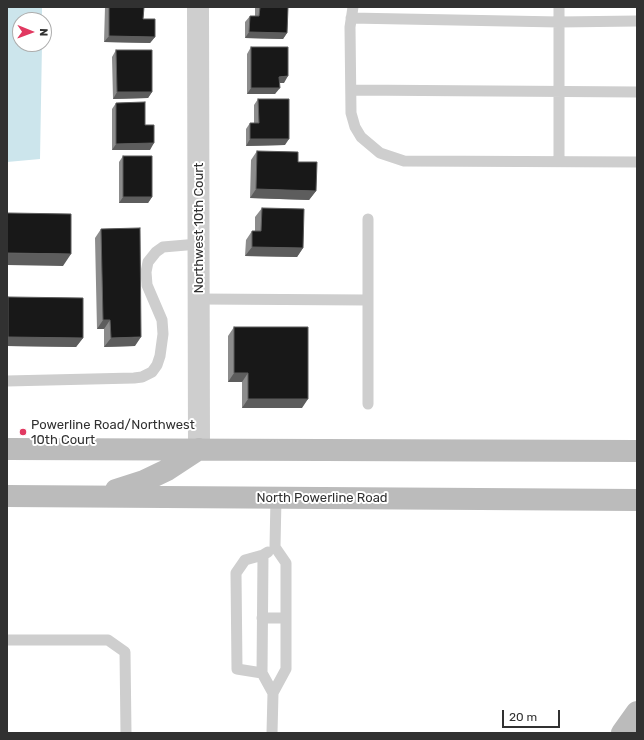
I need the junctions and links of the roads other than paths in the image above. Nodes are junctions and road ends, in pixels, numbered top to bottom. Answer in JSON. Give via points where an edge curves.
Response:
{"nodes":[{"id":1,"x":198,"y":7,"type":"edge"},
{"id":2,"x":353,"y":7,"type":"edge"},
{"id":3,"x":559,"y":7,"type":"edge"},
{"id":4,"x":351,"y":18,"type":"junction"},
{"id":5,"x":637,"y":21,"type":"edge"},
{"id":6,"x":559,"y":22,"type":"junction"},
{"id":7,"x":351,"y":90,"type":"junction"},
{"id":8,"x":559,"y":92,"type":"junction"},
{"id":9,"x":637,"y":92,"type":"edge"},
{"id":10,"x":559,"y":161,"type":"junction"},
{"id":11,"x":637,"y":162,"type":"edge"},
{"id":12,"x":368,"y":219,"type":"dead end"},
{"id":13,"x":198,"y":244,"type":"junction"},
{"id":14,"x":199,"y":298,"type":"junction"},
{"id":15,"x":367,"y":300,"type":"junction"},
{"id":16,"x":7,"y":381,"type":"edge"},
{"id":17,"x":368,"y":404,"type":"dead end"},
{"id":18,"x":7,"y":449,"type":"edge"},
{"id":19,"x":199,"y":449,"type":"junction"},
{"id":20,"x":637,"y":451,"type":"edge"},
{"id":21,"x":7,"y":496,"type":"edge"},
{"id":22,"x":94,"y":496,"type":"junction"},
{"id":23,"x":276,"y":498,"type":"junction"},
{"id":24,"x":637,"y":500,"type":"edge"},
{"id":25,"x":275,"y":547,"type":"junction"},
{"id":26,"x":263,"y":555,"type":"junction"},
{"id":27,"x":262,"y":618,"type":"junction"},
{"id":28,"x":286,"y":618,"type":"junction"},
{"id":29,"x":7,"y":640,"type":"edge"},
{"id":30,"x":262,"y":673,"type":"junction"},
{"id":31,"x":273,"y":693,"type":"junction"},
{"id":32,"x":637,"y":712,"type":"edge"},
{"id":33,"x":126,"y":733,"type":"edge"},
{"id":34,"x":272,"y":733,"type":"edge"},
{"id":35,"x":622,"y":733,"type":"edge"}],
"edges":[{"from":1,"to":13,"type":"street","name":"Northwest 10th Court"},
{"from":2,"to":4,"type":"lane"},
{"from":3,"to":6,"type":"lane"},
{"from":4,"to":6,"type":"lane"},
{"from":4,"to":7,"type":"lane"},
{"from":5,"to":6,"type":"lane"},
{"from":6,"to":8,"type":"lane"},
{"from":7,"to":8,"type":"lane"},
{"from":7,"to":10,"type":"lane","via":[[351,113],[355,127],[380,153],[404,161]]},
{"from":8,"to":9,"type":"lane"},
{"from":8,"to":10,"type":"lane"},
{"from":10,"to":11,"type":"lane"},
{"from":12,"to":15,"type":"lane"},
{"from":13,"to":14,"type":"street","name":"Northwest 10th Court"},
{"from":13,"to":16,"type":"lane","via":[[164,247],[148,262],[147,285],[162,320],[163,334],[160,356],[152,372],[134,378]]},
{"from":14,"to":15,"type":"lane"},
{"from":14,"to":19,"type":"street","name":"Northwest 10th Court"},
{"from":15,"to":17,"type":"lane"},
{"from":18,"to":19,"type":"main road"},
{"from":19,"to":20,"type":"main road"},
{"from":19,"to":22,"type":"main road","via":[[167,470],[144,481]]},
{"from":21,"to":22,"type":"main road","name":"North Powerline Road"},
{"from":22,"to":23,"type":"main road","name":"North Powerline Road"},
{"from":23,"to":24,"type":"main road","name":"North Powerline Road"},
{"from":23,"to":25,"type":"lane"},
{"from":25,"to":26,"type":"lane"},
{"from":25,"to":28,"type":"lane","via":[[286,563]]},
{"from":26,"to":27,"type":"lane"},
{"from":26,"to":30,"type":"lane","via":[[245,560],[236,573],[237,669]]},
{"from":27,"to":28,"type":"lane"},
{"from":27,"to":30,"type":"lane"},
{"from":28,"to":31,"type":"lane","via":[[286,669]]},
{"from":29,"to":33,"type":"lane","via":[[108,640],[125,652]]},
{"from":30,"to":31,"type":"lane"},
{"from":31,"to":34,"type":"lane"},
{"from":32,"to":35,"type":"main road"}]}
